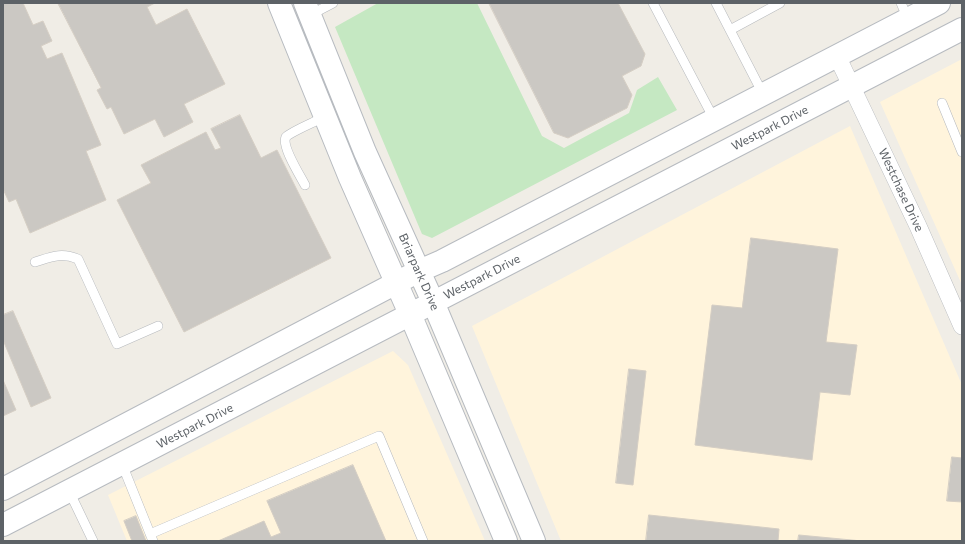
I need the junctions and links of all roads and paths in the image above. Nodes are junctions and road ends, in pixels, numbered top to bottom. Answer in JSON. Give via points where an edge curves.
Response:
{"nodes":[{"id":1,"x":279,"y":3,"type":"edge"},
{"id":2,"x":333,"y":3,"type":"edge"},
{"id":3,"x":653,"y":3,"type":"edge"},
{"id":4,"x":716,"y":3,"type":"edge"},
{"id":5,"x":780,"y":3,"type":"edge"},
{"id":6,"x":939,"y":3,"type":"edge"},
{"id":7,"x":308,"y":9,"type":"edge"},
{"id":8,"x":905,"y":11,"type":"edge"},
{"id":9,"x":288,"y":27,"type":"junction"},
{"id":10,"x":962,"y":29,"type":"edge"},
{"id":11,"x":730,"y":30,"type":"junction"},
{"id":12,"x":837,"y":56,"type":"junction"},
{"id":13,"x":851,"y":86,"type":"junction"},
{"id":14,"x":763,"y":94,"type":"junction"},
{"id":15,"x":942,"y":103,"type":"dead end"},
{"id":16,"x":324,"y":117,"type":"junction"},
{"id":17,"x":714,"y":119,"type":"junction"},
{"id":18,"x":665,"y":144,"type":"junction"},
{"id":19,"x":962,"y":152,"type":"edge"},
{"id":20,"x":681,"y":175,"type":"junction"},
{"id":21,"x":305,"y":185,"type":"dead end"},
{"id":22,"x":35,"y":262,"type":"dead end"},
{"id":23,"x":419,"y":272,"type":"junction"},
{"id":24,"x":397,"y":283,"type":"junction"},
{"id":25,"x":433,"y":302,"type":"junction"},
{"id":26,"x":410,"y":314,"type":"junction"},
{"id":27,"x":158,"y":326,"type":"dead end"},
{"id":28,"x":962,"y":326,"type":"edge"},
{"id":29,"x":122,"y":464,"type":"junction"},
{"id":30,"x":3,"y":489,"type":"edge"},
{"id":31,"x":69,"y":491,"type":"junction"},
{"id":32,"x":3,"y":525,"type":"edge"},
{"id":33,"x":151,"y":538,"type":"edge"},
{"id":34,"x":93,"y":541,"type":"edge"},
{"id":35,"x":423,"y":541,"type":"edge"},
{"id":36,"x":506,"y":541,"type":"edge"},
{"id":37,"x":534,"y":541,"type":"edge"}],
"edges":[{"from":1,"to":9,"type":"main road","name":"Briarpark Drive"},
{"from":2,"to":7,"type":"lane"},
{"from":3,"to":17,"type":"lane"},
{"from":4,"to":11,"type":"lane"},
{"from":5,"to":11,"type":"lane"},
{"from":6,"to":8,"type":"main road"},
{"from":7,"to":9,"type":"main road"},
{"from":7,"to":23,"type":"main road","name":"Briarpark Drive","via":[[365,152]]},
{"from":8,"to":12,"type":"main road"},
{"from":9,"to":16,"type":"main road","name":"Briarpark Drive"},
{"from":10,"to":13,"type":"main road","name":"Westpark Drive"},
{"from":11,"to":14,"type":"lane"},
{"from":12,"to":13,"type":"street","name":"Westchase Drive"},
{"from":12,"to":14,"type":"main road"},
{"from":13,"to":20,"type":"main road","name":"Westpark Drive"},
{"from":13,"to":28,"type":"street","name":"Westchase Drive","via":[[918,226]]},
{"from":14,"to":17,"type":"main road"},
{"from":15,"to":19,"type":"lane"},
{"from":16,"to":21,"type":"lane","via":[[286,137],[287,150]]},
{"from":16,"to":24,"type":"main road","name":"Briarpark Drive"},
{"from":17,"to":18,"type":"main road"},
{"from":18,"to":20,"type":"main road"},
{"from":18,"to":23,"type":"main road"},
{"from":20,"to":25,"type":"main road","name":"Westpark Drive"},
{"from":22,"to":27,"type":"lane","via":[[69,255],[78,259],[117,344]]},
{"from":23,"to":24,"type":"main road"},
{"from":23,"to":25,"type":"main road","name":"Briarpark Drive"},
{"from":24,"to":26,"type":"main road","name":"Briarpark Drive"},
{"from":24,"to":30,"type":"main road"},
{"from":25,"to":26,"type":"main road","name":"Westpark Drive"},
{"from":25,"to":37,"type":"main road","name":"Briarpark Drive"},
{"from":26,"to":29,"type":"main road","name":"Westpark Drive"},
{"from":26,"to":36,"type":"main road","name":"Briarpark Drive"},
{"from":29,"to":31,"type":"main road","name":"Westpark Drive"},
{"from":29,"to":33,"type":"lane"},
{"from":31,"to":32,"type":"main road","name":"Westpark Drive"},
{"from":31,"to":34,"type":"lane"},
{"from":33,"to":35,"type":"lane","via":[[379,436]]}]}
